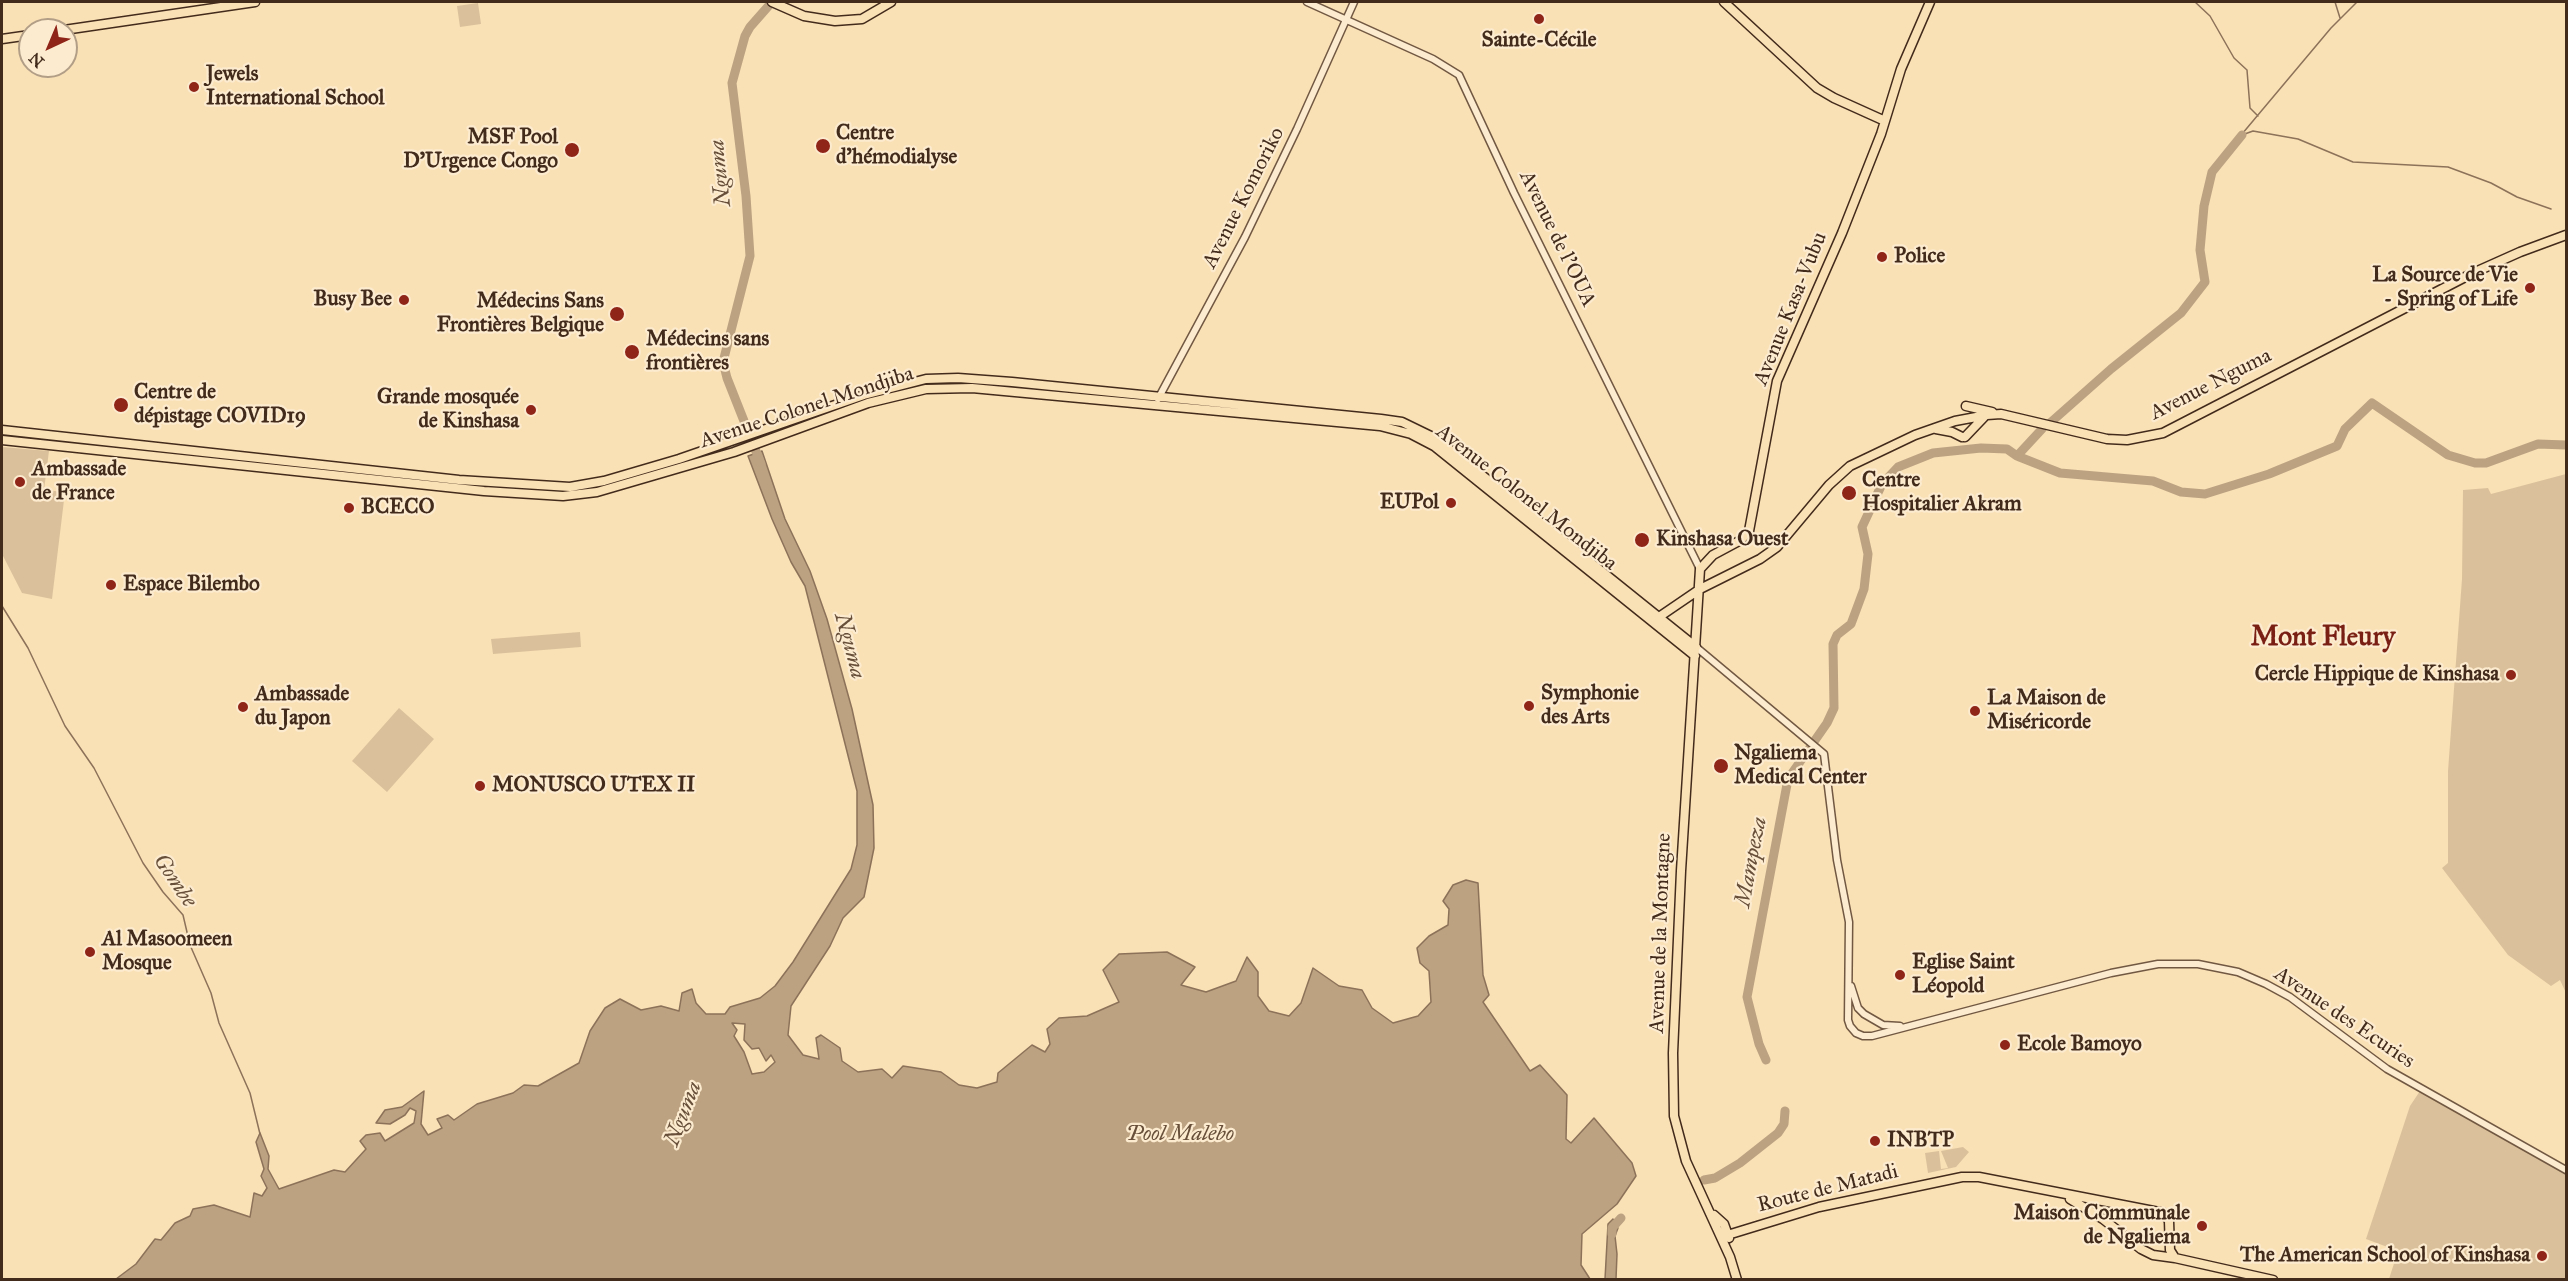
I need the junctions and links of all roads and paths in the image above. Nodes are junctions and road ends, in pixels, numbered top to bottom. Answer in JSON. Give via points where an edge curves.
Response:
{"nodes":[{"id":1,"x":255,"y":2,"type":"edge"},
{"id":2,"x":891,"y":2,"type":"edge"},
{"id":3,"x":1307,"y":2,"type":"edge"},
{"id":4,"x":1354,"y":2,"type":"edge"},
{"id":5,"x":1724,"y":2,"type":"edge"},
{"id":6,"x":1930,"y":2,"type":"edge"},
{"id":7,"x":776,"y":3,"type":"edge"},
{"id":8,"x":1346,"y":20,"type":"junction"},
{"id":9,"x":78,"y":28,"type":"edge"},
{"id":10,"x":18,"y":37,"type":"edge"},
{"id":11,"x":2,"y":39,"type":"edge"},
{"id":12,"x":1885,"y":121,"type":"junction"},
{"id":13,"x":2566,"y":235,"type":"edge"},
{"id":14,"x":1159,"y":395,"type":"junction"},
{"id":15,"x":1157,"y":405,"type":"junction"},
{"id":16,"x":1966,"y":406,"type":"dead end"},
{"id":17,"x":2001,"y":414,"type":"junction"},
{"id":18,"x":1987,"y":415,"type":"junction"},
{"id":19,"x":1933,"y":429,"type":"junction"},
{"id":20,"x":2,"y":431,"type":"edge"},
{"id":21,"x":2,"y":440,"type":"edge"},
{"id":22,"x":66,"y":442,"type":"junction"},
{"id":23,"x":363,"y":474,"type":"junction"},
{"id":24,"x":1700,"y":569,"type":"junction"},
{"id":25,"x":1700,"y":589,"type":"junction"},
{"id":26,"x":1656,"y":619,"type":"junction"},
{"id":27,"x":1696,"y":651,"type":"junction"},
{"id":28,"x":1849,"y":978,"type":"junction"},
{"id":29,"x":1910,"y":1026,"type":"junction"},
{"id":30,"x":2566,"y":1170,"type":"edge"},
{"id":31,"x":2064,"y":1196,"type":"junction"},
{"id":32,"x":2109,"y":1203,"type":"junction"},
{"id":33,"x":1708,"y":1206,"type":"junction"},
{"id":34,"x":2103,"y":1219,"type":"junction"},
{"id":35,"x":1724,"y":1224,"type":"junction"},
{"id":36,"x":1742,"y":1230,"type":"junction"},
{"id":37,"x":1725,"y":1236,"type":"junction"},
{"id":38,"x":2175,"y":1258,"type":"junction"},
{"id":39,"x":1737,"y":1280,"type":"edge"},
{"id":40,"x":2273,"y":1280,"type":"edge"}],
"edges":[{"from":1,"to":9,"type":"main road"},
{"from":2,"to":7,"type":"main road","via":[[862,19],[850,21],[819,20]]},
{"from":3,"to":8,"type":"street","name":"Avenue de l’OUA"},
{"from":4,"to":8,"type":"street","name":"Avenue Komoriko"},
{"from":5,"to":12,"type":"main road","via":[[1817,88]]},
{"from":6,"to":12,"type":"main road","name":"Avenue Kasa-Vubu","via":[[1901,69]]},
{"from":8,"to":14,"type":"street","name":"Avenue Komoriko","via":[[1242,242],[1167,387]]},
{"from":8,"to":24,"type":"street","name":"Avenue de l’OUA","via":[[1433,59],[1461,78]]},
{"from":10,"to":11,"type":"main road"},
{"from":12,"to":24,"type":"main road","name":"Avenue Kasa-Vubu","via":[[1842,233],[1777,381],[1749,531],[1741,540],[1713,555]]},
{"from":13,"to":17,"type":"main road","name":"Avenue Nguma","via":[[2473,273],[2163,433],[2127,440],[2107,439]]},
{"from":14,"to":15,"type":"street","name":"Avenue Komoriko"},
{"from":14,"to":23,"type":"main road","name":"Avenue Colonel Mondjiba","via":[[958,378],[926,379],[864,395],[604,481],[570,487]]},
{"from":14,"to":26,"type":"main road","name":"Avenue Colonel Mondjiba","via":[[1381,418],[1426,432],[1574,547]]},
{"from":15,"to":23,"type":"main road","name":"Avenue Colonel Mondjiba","via":[[972,388],[926,389],[868,403],[734,452],[597,492],[563,496],[484,491]]},
{"from":15,"to":26,"type":"main road","name":"Avenue Colonel Mondjiba","via":[[1380,426],[1411,434],[1434,446]]},
{"from":16,"to":17,"type":"main road"},
{"from":17,"to":18,"type":"main road","name":"Avenue Nguma"},
{"from":18,"to":19,"type":"main road","name":"Avenue Nguma"},
{"from":18,"to":19,"type":"main road","via":[[1964,437]]},
{"from":19,"to":25,"type":"main road","name":"Avenue Nguma","via":[[1850,466],[1777,547]]},
{"from":20,"to":22,"type":"main road","name":"Avenue Colonel Mondjiba"},
{"from":21,"to":22,"type":"main road","name":"Avenue Colonel Mondjiba"},
{"from":22,"to":23,"type":"main road","name":"Avenue Colonel Mondjiba"},
{"from":24,"to":25,"type":"main road"},
{"from":25,"to":26,"type":"main road","name":"Avenue Nguma"},
{"from":25,"to":27,"type":"main road"},
{"from":26,"to":27,"type":"main road","name":"Avenue Colonel Mondjiba"},
{"from":27,"to":28,"type":"street","name":"Avenue des Ecuries","via":[[1815,745],[1826,760],[1837,860],[1847,902]]},
{"from":27,"to":33,"type":"main road","name":"Avenue de la Montagne","via":[[1683,823],[1674,1116],[1680,1146]]},
{"from":28,"to":29,"type":"street","name":"Avenue des Ecuries","via":[[1858,1008],[1864,1014],[1883,1025]]},
{"from":28,"to":29,"type":"street","name":"Avenue des Ecuries","via":[[1848,1020],[1856,1033],[1872,1036]]},
{"from":29,"to":30,"type":"street","name":"Avenue des Ecuries","via":[[2158,964],[2199,964],[2238,972],[2290,997],[2387,1069]]},
{"from":31,"to":32,"type":"main road","name":"Route de Matadi"},
{"from":31,"to":34,"type":"main road","name":"Route de Matadi"},
{"from":31,"to":36,"type":"main road","name":"Route de Matadi","via":[[1995,1179],[1962,1177],[1819,1207]]},
{"from":32,"to":34,"type":"main road"},
{"from":32,"to":38,"type":"main road","name":"Route de Matadi","via":[[2164,1214],[2169,1221],[2170,1250]]},
{"from":33,"to":35,"type":"main road","name":"Avenue de la Montagne"},
{"from":33,"to":37,"type":"main road","name":"Avenue de la Montagne"},
{"from":34,"to":38,"type":"main road","name":"Route de Matadi","via":[[2141,1249]]},
{"from":35,"to":36,"type":"main road"},
{"from":35,"to":37,"type":"main road","name":"Avenue de la Montagne"},
{"from":36,"to":37,"type":"main road"},
{"from":37,"to":39,"type":"main road"},
{"from":38,"to":40,"type":"main road","name":"Route de Matadi"}]}
